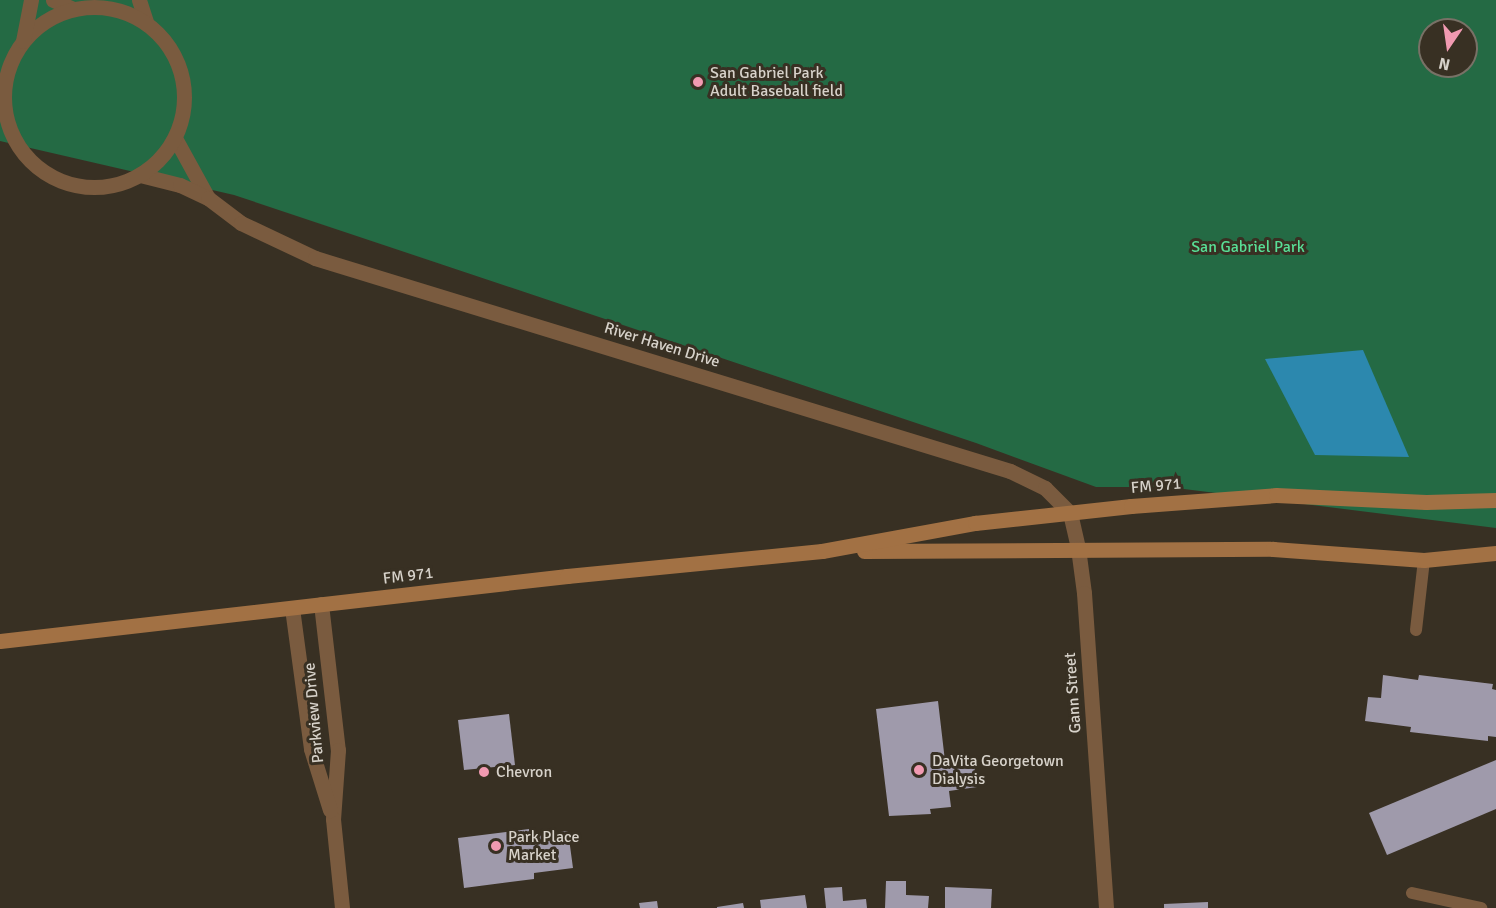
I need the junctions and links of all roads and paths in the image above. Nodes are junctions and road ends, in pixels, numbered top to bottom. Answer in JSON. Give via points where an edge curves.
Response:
{"nodes":[{"id":1,"x":31,"y":0,"type":"edge"},
{"id":2,"x":53,"y":0,"type":"edge"},
{"id":3,"x":139,"y":0,"type":"edge"},
{"id":4,"x":109,"y":4,"type":"edge"},
{"id":5,"x":73,"y":9,"type":"junction"},
{"id":6,"x":147,"y":24,"type":"junction"},
{"id":7,"x":19,"y":47,"type":"junction"},
{"id":8,"x":0,"y":62,"type":"edge"},
{"id":9,"x":2,"y":107,"type":"edge"},
{"id":10,"x":175,"y":138,"type":"junction"},
{"id":11,"x":140,"y":175,"type":"junction"},
{"id":12,"x":208,"y":198,"type":"junction"},
{"id":13,"x":1496,"y":500,"type":"edge"},
{"id":14,"x":1070,"y":513,"type":"junction"},
{"id":15,"x":1078,"y":549,"type":"junction"},
{"id":16,"x":822,"y":551,"type":"junction"},
{"id":17,"x":1496,"y":553,"type":"edge"},
{"id":18,"x":1424,"y":560,"type":"junction"},
{"id":19,"x":321,"y":604,"type":"junction"},
{"id":20,"x":292,"y":608,"type":"junction"},
{"id":21,"x":1416,"y":630,"type":"dead end"},
{"id":22,"x":0,"y":641,"type":"edge"},
{"id":23,"x":333,"y":819,"type":"junction"},
{"id":24,"x":1412,"y":893,"type":"dead end"},
{"id":25,"x":342,"y":908,"type":"edge"},
{"id":26,"x":1106,"y":908,"type":"edge"},
{"id":27,"x":1481,"y":908,"type":"edge"}],
"edges":[{"from":1,"to":7,"type":"street"},
{"from":2,"to":5,"type":"street"},
{"from":3,"to":6,"type":"street"},
{"from":4,"to":5,"type":"street"},
{"from":4,"to":6,"type":"street"},
{"from":5,"to":7,"type":"street","via":[[46,21]]},
{"from":6,"to":10,"type":"street","via":[[169,46],[182,76],[184,108]]},
{"from":7,"to":8,"type":"street"},
{"from":7,"to":9,"type":"street","via":[[5,80]]},
{"from":9,"to":11,"type":"street","via":[[16,142],[39,169],[71,184],[106,187]]},
{"from":10,"to":11,"type":"street","via":[[160,159]]},
{"from":10,"to":12,"type":"street","name":"River Haven Drive"},
{"from":11,"to":12,"type":"street","name":"River Haven Drive","via":[[180,184]]},
{"from":12,"to":14,"type":"street","name":"River Haven Drive","via":[[241,223],[315,258],[1010,471],[1045,488]]},
{"from":13,"to":14,"type":"main road","name":"FM 971","number":"FM 971","via":[[1426,502],[1276,495]]},
{"from":14,"to":15,"type":"street"},
{"from":14,"to":16,"type":"main road","name":"FM 971","number":"FM 971","via":[[975,523]]},
{"from":15,"to":16,"type":"main road","name":"FM 971","number":"FM 971"},
{"from":15,"to":18,"type":"main road","name":"FM 971","number":"FM 971","via":[[1273,549]]},
{"from":15,"to":26,"type":"street","name":"Gann Street"},
{"from":16,"to":19,"type":"main road","name":"FM 971","number":"FM 971"},
{"from":17,"to":18,"type":"main road","name":"FM 971","number":"FM 971"},
{"from":18,"to":21,"type":"lane"},
{"from":19,"to":20,"type":"main road","name":"FM 971","number":"FM 971"},
{"from":19,"to":23,"type":"street","name":"Parkview Drive","via":[[338,750]]},
{"from":20,"to":22,"type":"main road","name":"FM 971","number":"FM 971"},
{"from":20,"to":23,"type":"street","name":"Parkview Drive","via":[[311,749]]},
{"from":23,"to":25,"type":"street","name":"Parkview Drive"},
{"from":24,"to":27,"type":"lane"}]}
